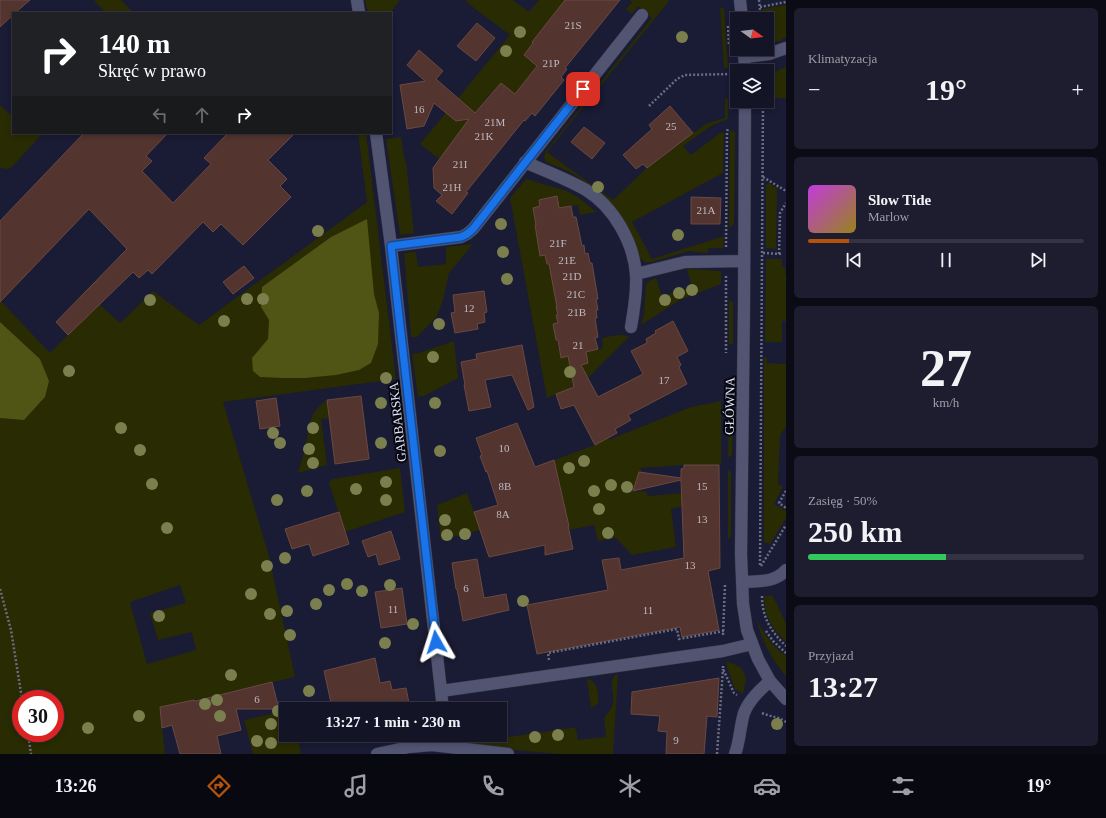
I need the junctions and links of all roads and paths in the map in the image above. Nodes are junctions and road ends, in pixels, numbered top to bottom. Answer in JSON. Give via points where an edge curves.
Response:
{"nodes":[{"id":1,"x":357,"y":0,"type":"edge"},
{"id":2,"x":740,"y":0,"type":"edge"},
{"id":3,"x":759,"y":0,"type":"edge"},
{"id":4,"x":786,"y":2,"type":"edge"},
{"id":5,"x":760,"y":7,"type":"junction"},
{"id":6,"x":359,"y":12,"type":"edge"},
{"id":7,"x":741,"y":12,"type":"edge"},
{"id":8,"x":760,"y":12,"type":"edge"},
{"id":9,"x":642,"y":15,"type":"dead end"},
{"id":10,"x":786,"y":48,"type":"edge"},
{"id":11,"x":774,"y":52,"type":"edge"},
{"id":12,"x":730,"y":74,"type":"edge"},
{"id":13,"x":649,"y":106,"type":"dead end"},
{"id":14,"x":745,"y":108,"type":"edge"},
{"id":15,"x":763,"y":108,"type":"edge"},
{"id":16,"x":376,"y":134,"type":"edge"},
{"id":17,"x":525,"y":162,"type":"junction"},
{"id":18,"x":763,"y":177,"type":"junction"},
{"id":19,"x":786,"y":191,"type":"edge"},
{"id":20,"x":786,"y":203,"type":"edge"},
{"id":21,"x":391,"y":246,"type":"junction"},
{"id":22,"x":763,"y":253,"type":"junction"},
{"id":23,"x":744,"y":261,"type":"junction"},
{"id":24,"x":636,"y":274,"type":"junction"},
{"id":25,"x":631,"y":326,"type":"dead end"},
{"id":26,"x":786,"y":491,"type":"edge"},
{"id":27,"x":786,"y":508,"type":"edge"},
{"id":28,"x":786,"y":525,"type":"edge"},
{"id":29,"x":760,"y":566,"type":"junction"},
{"id":30,"x":786,"y":570,"type":"edge"},
{"id":31,"x":761,"y":581,"type":"junction"},
{"id":32,"x":742,"y":582,"type":"junction"},
{"id":33,"x":0,"y":590,"type":"edge"},
{"id":34,"x":724,"y":632,"type":"dead end"},
{"id":35,"x":752,"y":644,"type":"junction"},
{"id":36,"x":786,"y":646,"type":"edge"},
{"id":37,"x":542,"y":662,"type":"dead end"},
{"id":38,"x":723,"y":668,"type":"dead end"},
{"id":39,"x":770,"y":680,"type":"junction"},
{"id":40,"x":21,"y":690,"type":"edge"},
{"id":41,"x":441,"y":691,"type":"junction"},
{"id":42,"x":786,"y":699,"type":"edge"},
{"id":43,"x":442,"y":702,"type":"edge"},
{"id":44,"x":29,"y":742,"type":"edge"},
{"id":45,"x":447,"y":745,"type":"edge"},
{"id":46,"x":31,"y":754,"type":"edge"},
{"id":47,"x":377,"y":754,"type":"edge"},
{"id":48,"x":508,"y":754,"type":"edge"},
{"id":49,"x":717,"y":754,"type":"edge"},
{"id":50,"x":735,"y":754,"type":"edge"}],
"edges":[{"from":1,"to":6,"type":"street"},
{"from":2,"to":7,"type":"street"},
{"from":3,"to":5,"type":"path"},
{"from":4,"to":5,"type":"path"},
{"from":5,"to":8,"type":"path"},
{"from":9,"to":17,"type":"street"},
{"from":10,"to":11,"type":"street"},
{"from":12,"to":13,"type":"path","via":[[685,75],[677,79]]},
{"from":14,"to":23,"type":"street","name":"GŁÓWNA"},
{"from":15,"to":18,"type":"path"},
{"from":16,"to":21,"type":"street","name":"GARBARSKA"},
{"from":17,"to":21,"type":"street","via":[[467,234],[461,237]]},
{"from":17,"to":24,"type":"street","via":[[588,191],[606,207],[615,217],[629,245]]},
{"from":18,"to":19,"type":"path"},
{"from":18,"to":22,"type":"path"},
{"from":20,"to":22,"type":"path","via":[[780,213],[780,254]]},
{"from":21,"to":41,"type":"street","name":"GARBARSKA"},
{"from":22,"to":29,"type":"path"},
{"from":23,"to":24,"type":"street","via":[[685,262]]},
{"from":23,"to":32,"type":"street","name":"GŁÓWNA"},
{"from":24,"to":25,"type":"street"},
{"from":26,"to":27,"type":"path","via":[[779,503]]},
{"from":28,"to":29,"type":"path"},
{"from":29,"to":31,"type":"path"},
{"from":30,"to":31,"type":"street","via":[[776,578]]},
{"from":31,"to":32,"type":"street"},
{"from":31,"to":36,"type":"path","via":[[766,621]]},
{"from":32,"to":35,"type":"street","name":"GŁÓWNA","via":[[745,617]]},
{"from":33,"to":40,"type":"path","via":[[11,630]]},
{"from":34,"to":37,"type":"path","via":[[679,639],[677,629],[548,653],[550,660]]},
{"from":35,"to":39,"type":"street","name":"GŁÓWNA"},
{"from":35,"to":41,"type":"street","via":[[723,651]]},
{"from":38,"to":49,"type":"path"},
{"from":39,"to":42,"type":"street","name":"GŁÓWNA"},
{"from":39,"to":50,"type":"street","via":[[748,705]]},
{"from":41,"to":43,"type":"street","name":"GARBARSKA"},
{"from":44,"to":46,"type":"path"},
{"from":45,"to":47,"type":"street","via":[[409,747]]},
{"from":45,"to":48,"type":"street"}]}
